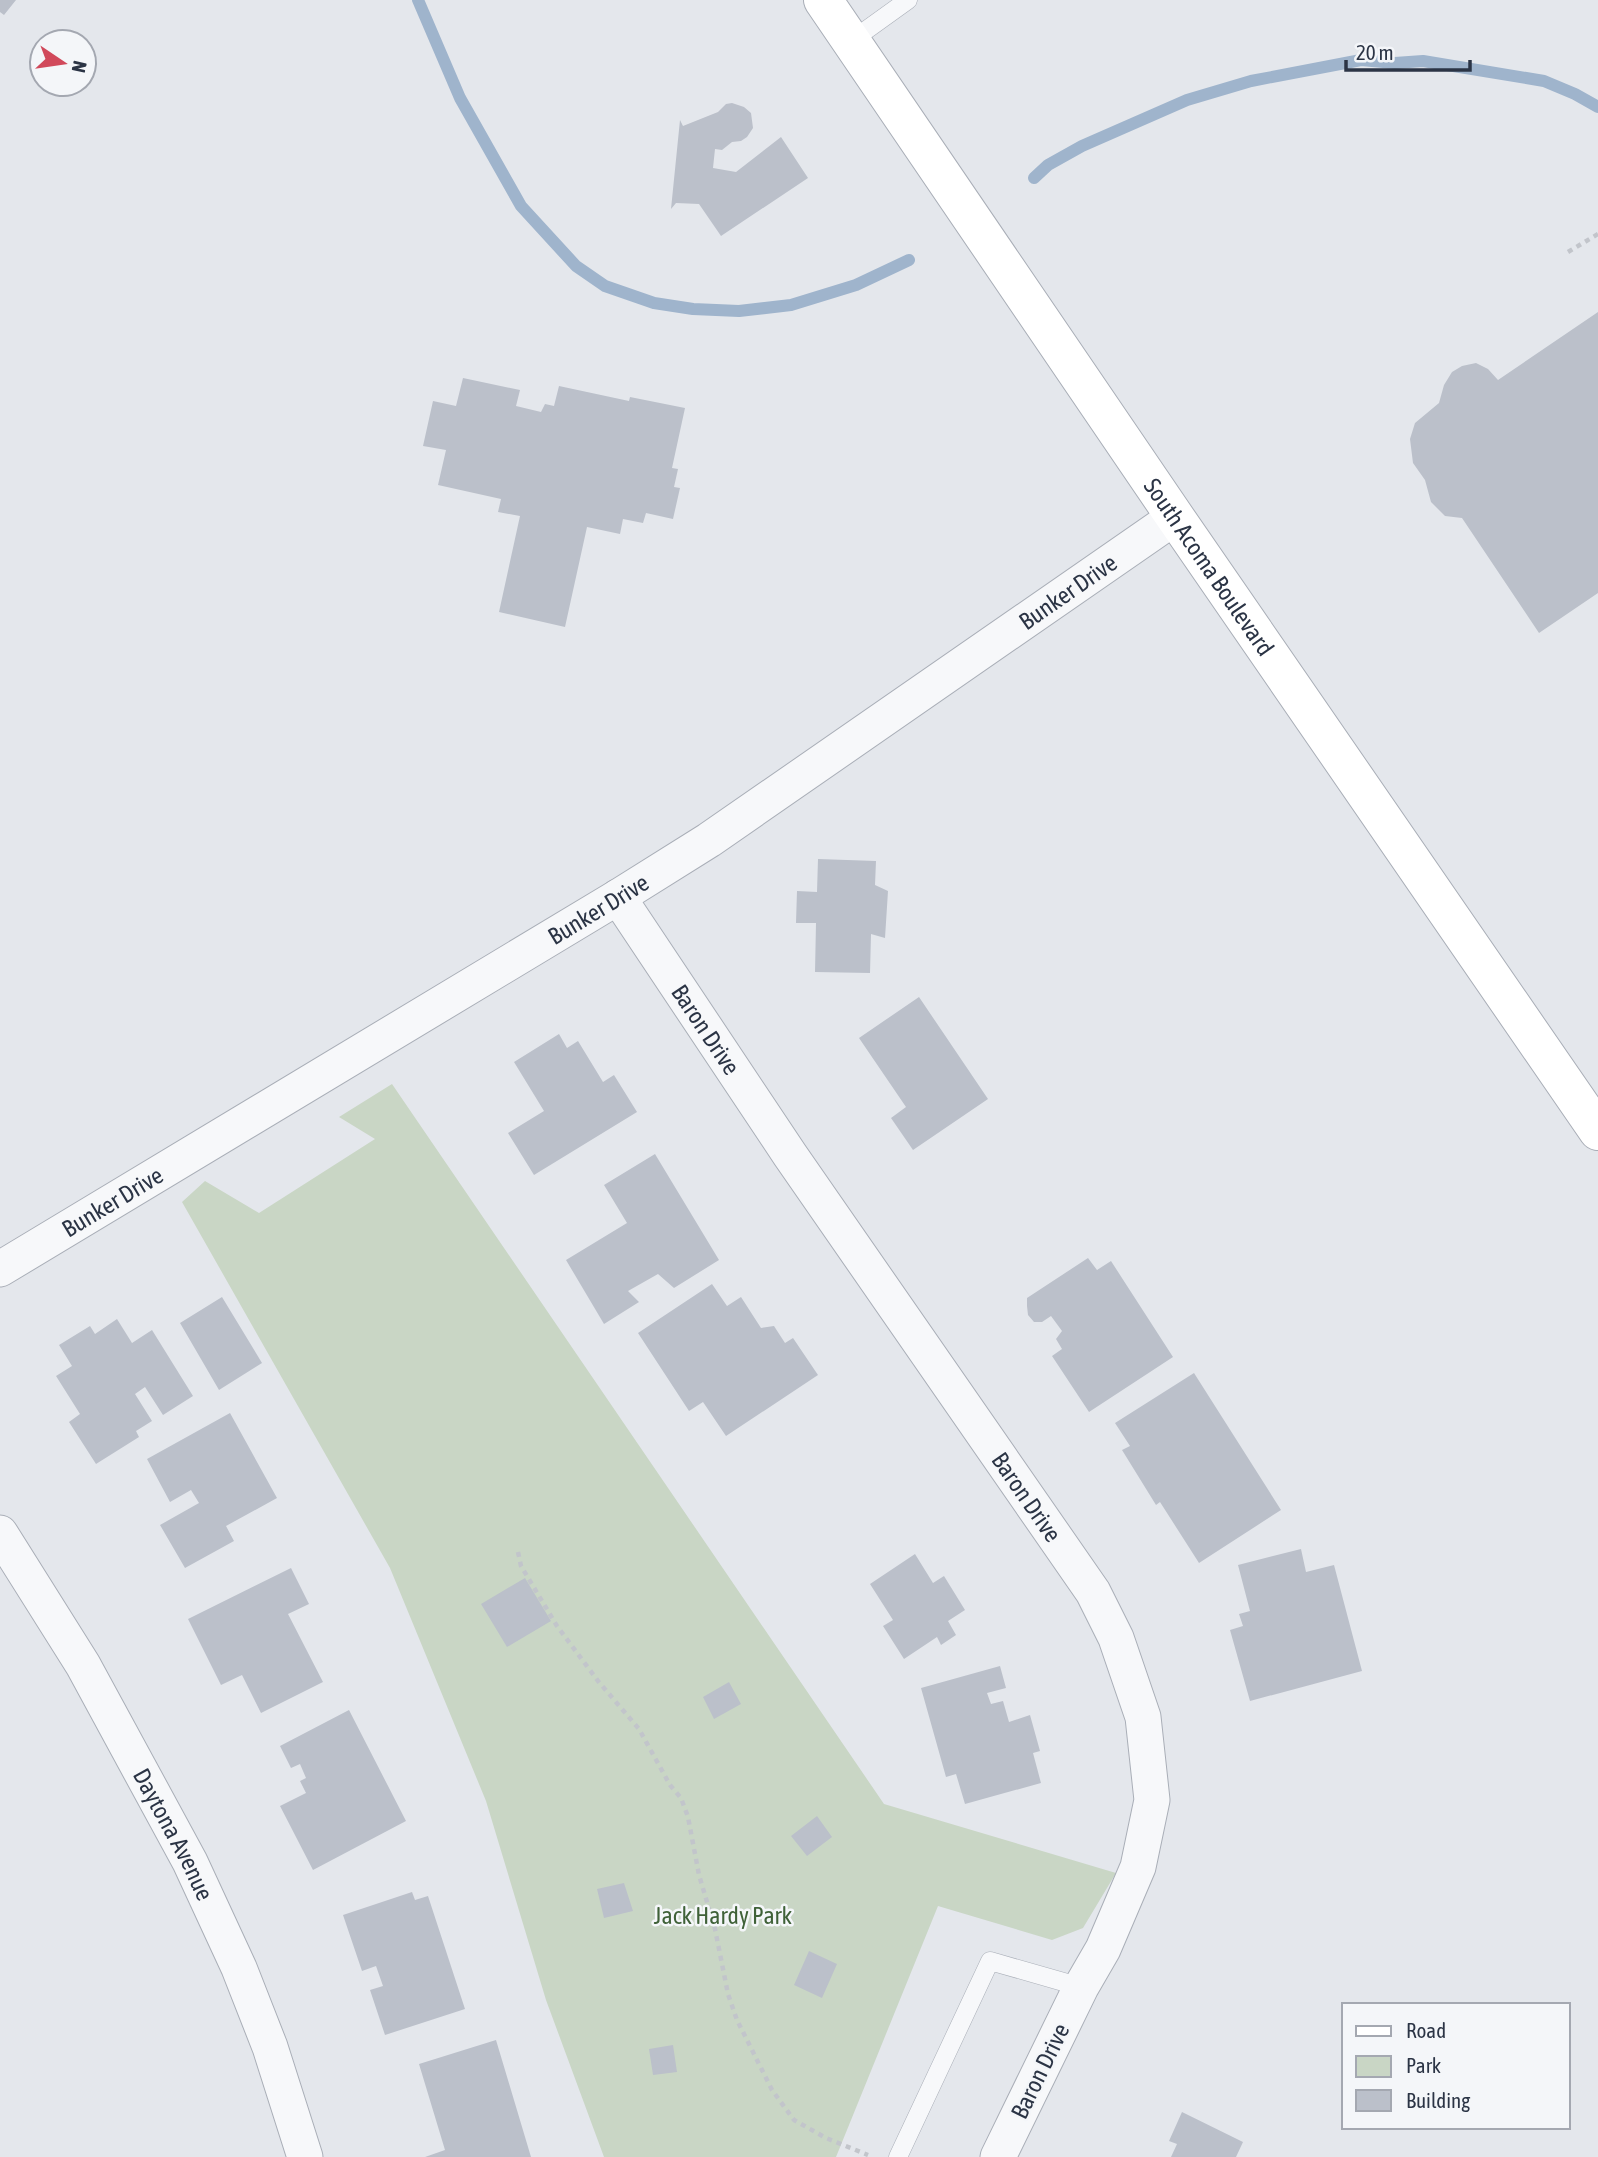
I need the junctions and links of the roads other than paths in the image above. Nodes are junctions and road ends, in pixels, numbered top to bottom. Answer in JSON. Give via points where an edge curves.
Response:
{"nodes":[{"id":1,"x":823,"y":0,"type":"edge"},
{"id":2,"x":908,"y":0,"type":"edge"},
{"id":3,"x":851,"y":41,"type":"junction"},
{"id":4,"x":1175,"y":517,"type":"junction"},
{"id":5,"x":618,"y":897,"type":"junction"},
{"id":6,"x":1598,"y":1131,"type":"edge"},
{"id":7,"x":0,"y":1269,"type":"edge"},
{"id":8,"x":0,"y":1533,"type":"edge"},
{"id":9,"x":1081,"y":1987,"type":"junction"},
{"id":10,"x":305,"y":2157,"type":"edge"},
{"id":11,"x":898,"y":2157,"type":"edge"},
{"id":12,"x":998,"y":2157,"type":"edge"}],
"edges":[{"from":1,"to":3,"type":"main road","name":"South Acoma Boulevard"},
{"from":2,"to":3,"type":"lane"},
{"from":3,"to":4,"type":"main road","name":"South Acoma Boulevard"},
{"from":4,"to":5,"type":"street","name":"Bunker Drive","via":[[709,840]]},
{"from":4,"to":6,"type":"main road","name":"South Acoma Boulevard"},
{"from":5,"to":7,"type":"street","name":"Bunker Drive"},
{"from":5,"to":9,"type":"street","name":"Baron Drive","via":[[790,1155],[1093,1592],[1116,1638],[1143,1717],[1152,1800],[1138,1867],[1103,1949]]},
{"from":8,"to":10,"type":"street","name":"Daytona Avenue","via":[[83,1665],[190,1862],[270,2047]]},
{"from":9,"to":11,"type":"lane","via":[[990,1961]]},
{"from":9,"to":12,"type":"street","name":"Baron Drive"}]}
